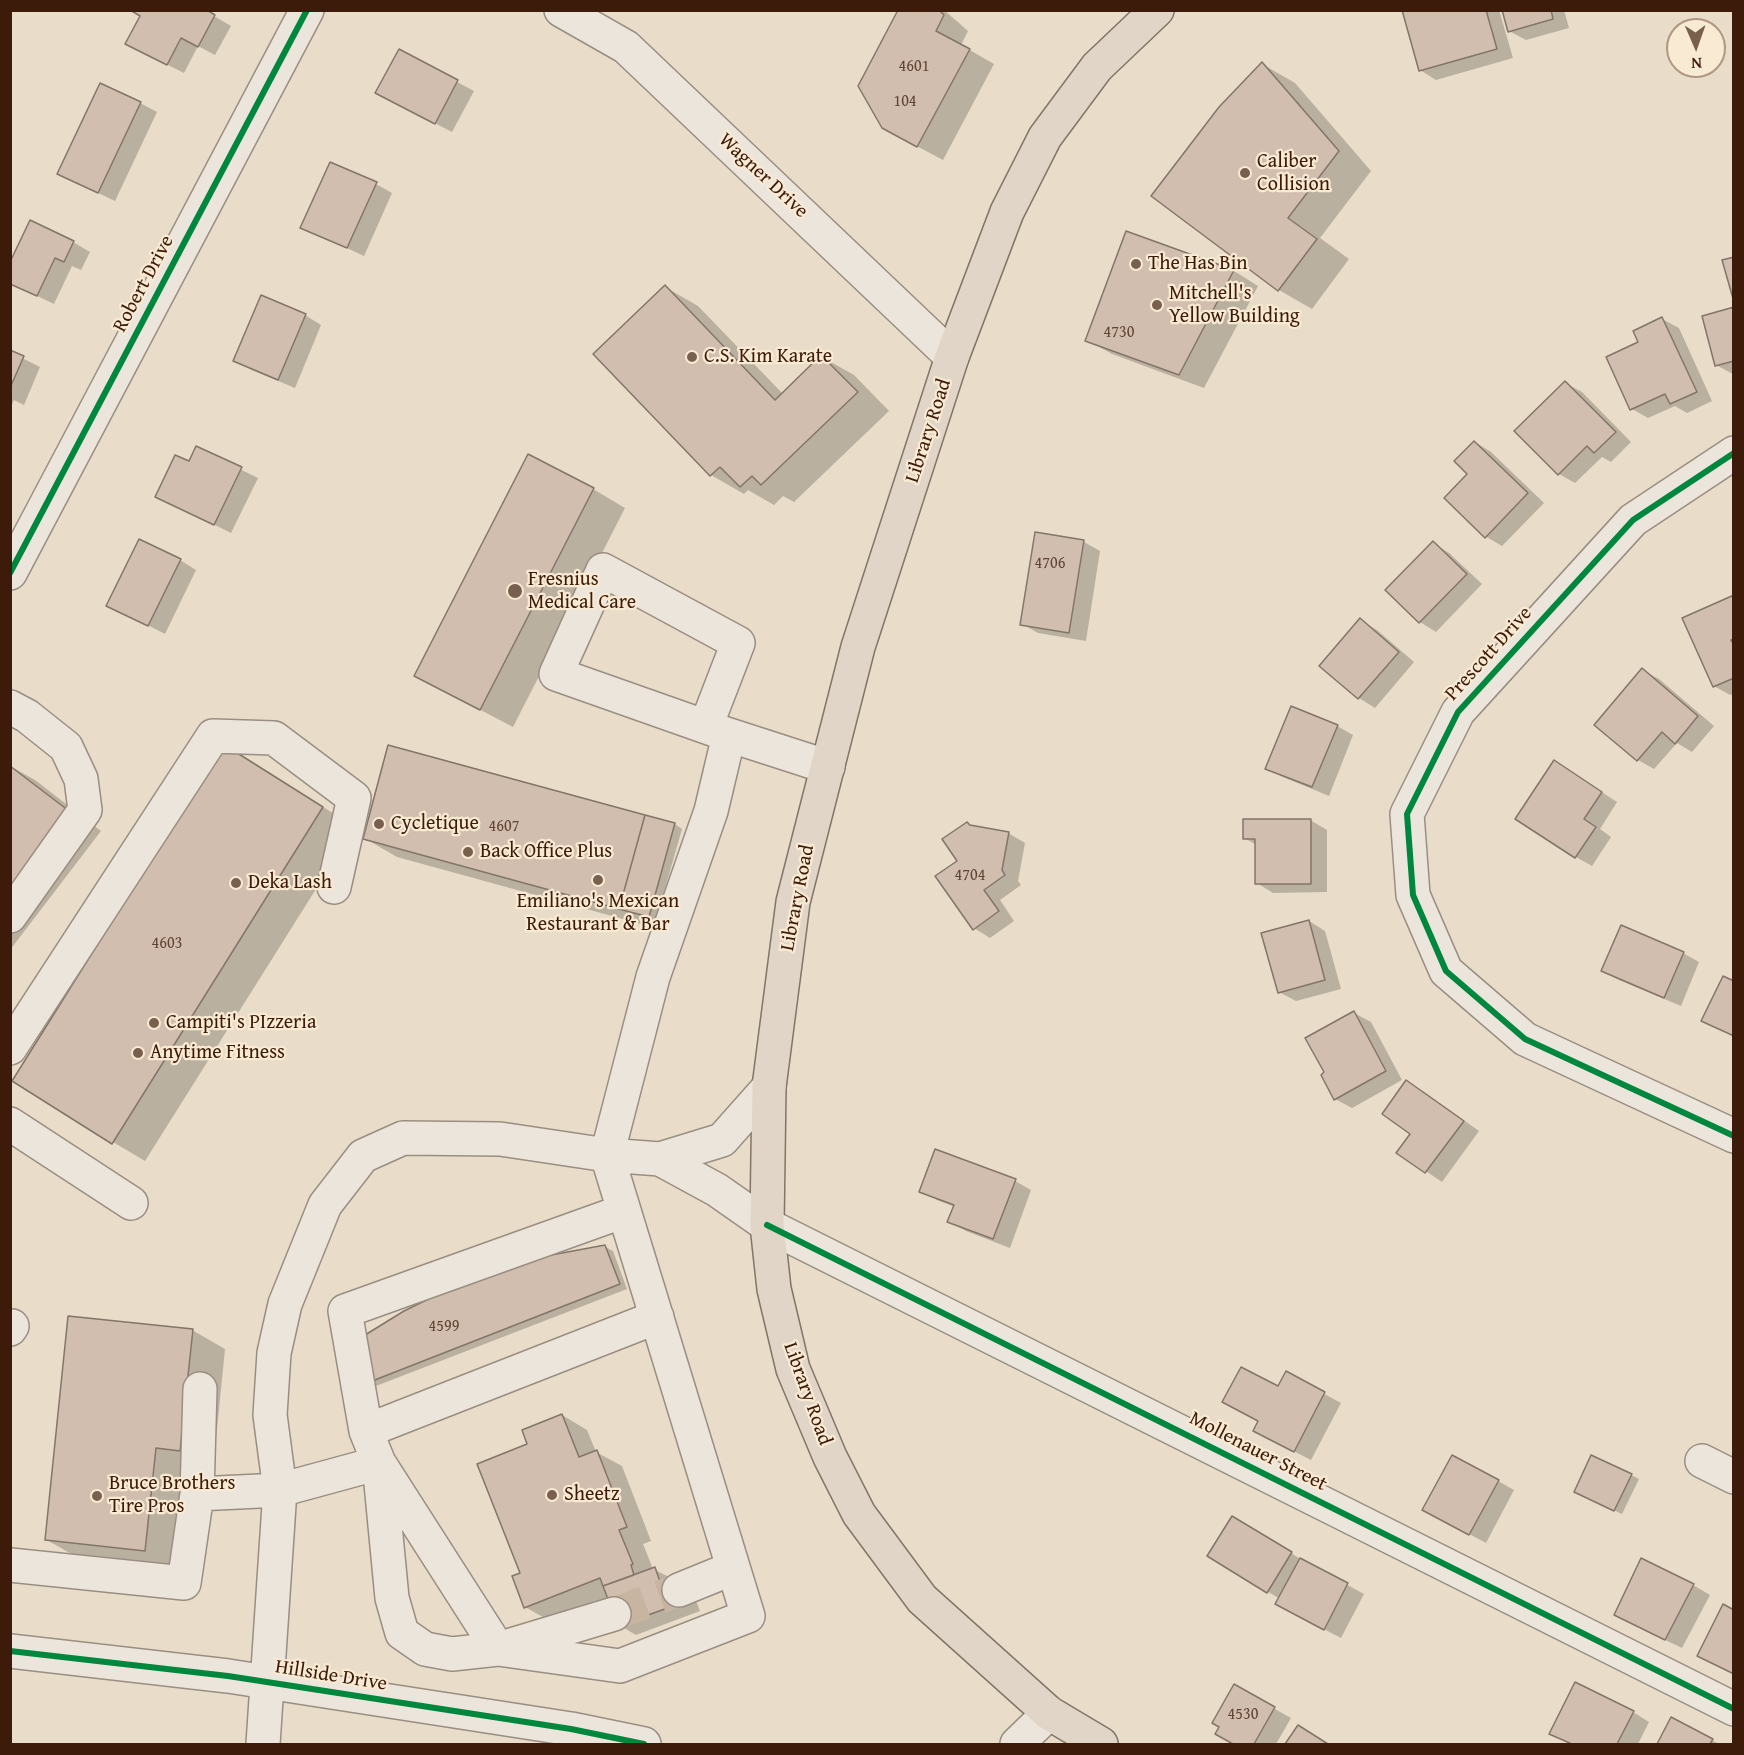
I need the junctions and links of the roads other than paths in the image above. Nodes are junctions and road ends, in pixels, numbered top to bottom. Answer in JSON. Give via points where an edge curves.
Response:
{"nodes":[{"id":1,"x":307,"y":10,"type":"edge"},
{"id":2,"x":561,"y":10,"type":"edge"},
{"id":3,"x":1158,"y":10,"type":"edge"},
{"id":4,"x":952,"y":357,"type":"junction"},
{"id":5,"x":1734,"y":453,"type":"edge"},
{"id":6,"x":10,"y":573,"type":"edge"},
{"id":7,"x":10,"y":707,"type":"edge"},
{"id":8,"x":717,"y":730,"type":"junction"},
{"id":9,"x":828,"y":766,"type":"junction"},
{"id":10,"x":334,"y":887,"type":"dead end"},
{"id":11,"x":10,"y":916,"type":"edge"},
{"id":12,"x":10,"y":1048,"type":"edge"},
{"id":13,"x":769,"y":1087,"type":"junction"},
{"id":14,"x":10,"y":1124,"type":"edge"},
{"id":15,"x":1734,"y":1136,"type":"edge"},
{"id":16,"x":607,"y":1155,"type":"junction"},
{"id":17,"x":660,"y":1159,"type":"junction"},
{"id":18,"x":131,"y":1203,"type":"dead end"},
{"id":19,"x":624,"y":1211,"type":"junction"},
{"id":20,"x":767,"y":1225,"type":"junction"},
{"id":21,"x":657,"y":1317,"type":"junction"},
{"id":22,"x":200,"y":1389,"type":"dead end"},
{"id":23,"x":366,"y":1431,"type":"junction"},
{"id":24,"x":1702,"y":1461,"type":"dead end"},
{"id":25,"x":379,"y":1463,"type":"junction"},
{"id":26,"x":1734,"y":1478,"type":"edge"},
{"id":27,"x":280,"y":1490,"type":"junction"},
{"id":28,"x":197,"y":1494,"type":"junction"},
{"id":29,"x":10,"y":1565,"type":"edge"},
{"id":30,"x":733,"y":1568,"type":"junction"},
{"id":31,"x":679,"y":1590,"type":"tunnel mouth"},
{"id":32,"x":614,"y":1614,"type":"tunnel mouth"},
{"id":33,"x":498,"y":1649,"type":"junction"},
{"id":34,"x":10,"y":1651,"type":"edge"},
{"id":35,"x":268,"y":1683,"type":"junction"},
{"id":36,"x":1734,"y":1709,"type":"edge"},
{"id":37,"x":1049,"y":1713,"type":"junction"},
{"id":38,"x":263,"y":1744,"type":"edge"},
{"id":39,"x":644,"y":1744,"type":"edge"},
{"id":40,"x":1017,"y":1744,"type":"edge"},
{"id":41,"x":1101,"y":1744,"type":"edge"}],
"edges":[{"from":1,"to":6,"type":"street","name":"Robert Drive"},
{"from":2,"to":4,"type":"street","name":"Wagner Drive","via":[[626,47]]},
{"from":3,"to":4,"type":"main road","name":"Library Road","via":[[1097,67],[1045,137],[1007,212]]},
{"from":4,"to":9,"type":"main road","name":"Library Road","via":[[858,646]]},
{"from":5,"to":15,"type":"street","name":"Prescott Drive","via":[[1633,520],[1458,712],[1407,814],[1413,895],[1446,971],[1525,1039]]},
{"from":7,"to":11,"type":"street","via":[[66,747],[81,779],[85,810]]},
{"from":8,"to":8,"type":"street","via":[[556,674],[603,570],[738,644]]},
{"from":8,"to":9,"type":"street"},
{"from":8,"to":16,"type":"street","via":[[711,811],[653,977]]},
{"from":9,"to":13,"type":"main road","name":"Library Road","via":[[793,902]]},
{"from":10,"to":12,"type":"street","via":[[354,798],[274,738],[213,736]]},
{"from":13,"to":17,"type":"street","via":[[722,1140]]},
{"from":13,"to":20,"type":"main road","name":"Library Road"},
{"from":14,"to":18,"type":"street"},
{"from":16,"to":17,"type":"street"},
{"from":16,"to":19,"type":"street"},
{"from":16,"to":27,"type":"street","via":[[500,1139],[404,1138],[363,1156],[325,1205],[285,1304],[274,1353],[270,1415]]},
{"from":17,"to":20,"type":"street","name":"Mollenauer Street","via":[[717,1190]]},
{"from":19,"to":21,"type":"street"},
{"from":19,"to":23,"type":"street","via":[[345,1311]]},
{"from":20,"to":36,"type":"street","name":"Mollenauer Street"},
{"from":20,"to":37,"type":"main road","name":"Library Road","via":[[774,1288],[793,1369],[859,1514],[922,1599]]},
{"from":21,"to":23,"type":"street"},
{"from":21,"to":30,"type":"street"},
{"from":22,"to":28,"type":"street"},
{"from":23,"to":25,"type":"street"},
{"from":24,"to":26,"type":"street"},
{"from":25,"to":27,"type":"street"},
{"from":25,"to":33,"type":"street"},
{"from":25,"to":33,"type":"street","via":[[392,1598],[402,1632],[425,1648],[452,1654]]},
{"from":27,"to":28,"type":"street"},
{"from":27,"to":35,"type":"street"},
{"from":28,"to":29,"type":"street","via":[[184,1583]]},
{"from":30,"to":31,"type":"street"},
{"from":30,"to":33,"type":"street","via":[[748,1616],[620,1666]]},
{"from":32,"to":33,"type":"street"},
{"from":34,"to":35,"type":"street","name":"Hillside Drive"},
{"from":35,"to":38,"type":"street"},
{"from":35,"to":39,"type":"street","name":"Hillside Drive","via":[[571,1729]]},
{"from":37,"to":40,"type":"street"},
{"from":37,"to":41,"type":"main road","name":"Library Road"}]}
